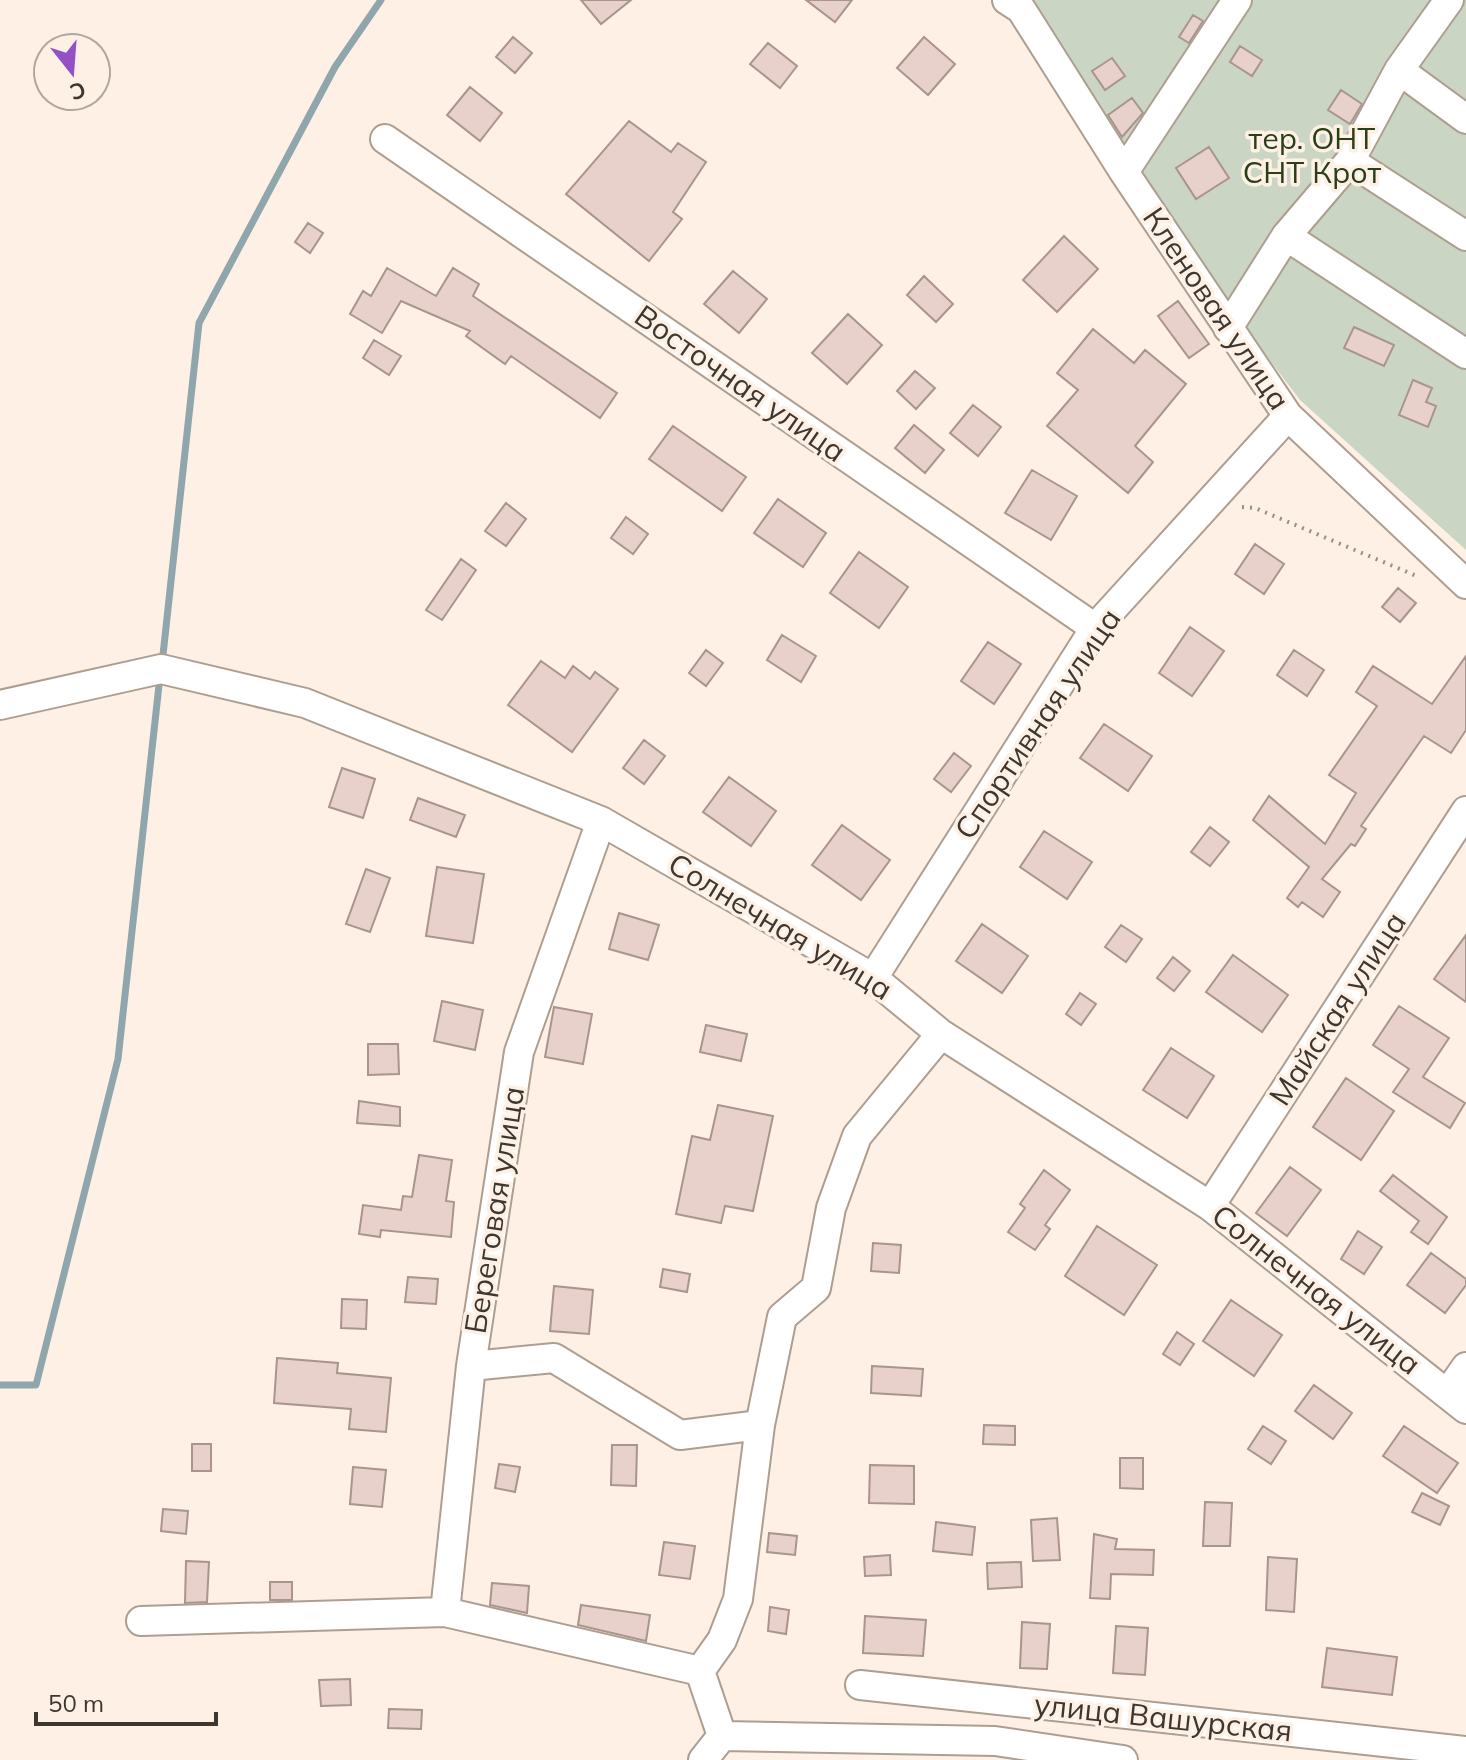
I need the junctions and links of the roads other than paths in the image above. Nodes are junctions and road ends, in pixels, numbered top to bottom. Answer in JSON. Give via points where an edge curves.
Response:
{"nodes":[{"id":1,"x":1237,"y":0,"type":"edge"},
{"id":2,"x":1451,"y":0,"type":"edge"},
{"id":3,"x":1018,"y":3,"type":"edge"},
{"id":4,"x":1466,"y":6,"type":"edge"},
{"id":5,"x":1399,"y":70,"type":"junction"},
{"id":6,"x":1466,"y":119,"type":"edge"},
{"id":7,"x":385,"y":139,"type":"dead end"},
{"id":8,"x":1350,"y":161,"type":"junction"},
{"id":9,"x":1124,"y":172,"type":"junction"},
{"id":10,"x":1286,"y":236,"type":"junction"},
{"id":11,"x":1466,"y":236,"type":"edge"},
{"id":12,"x":1228,"y":328,"type":"junction"},
{"id":13,"x":1466,"y":354,"type":"edge"},
{"id":14,"x":1288,"y":416,"type":"junction"},
{"id":15,"x":1466,"y":584,"type":"edge"},
{"id":16,"x":1095,"y":628,"type":"junction"},
{"id":17,"x":0,"y":705,"type":"edge"},
{"id":18,"x":1466,"y":811,"type":"edge"},
{"id":19,"x":601,"y":821,"type":"junction"},
{"id":20,"x":873,"y":978,"type":"junction"},
{"id":21,"x":941,"y":1034,"type":"junction"},
{"id":22,"x":1210,"y":1206,"type":"junction"},
{"id":23,"x":471,"y":1366,"type":"junction"},
{"id":24,"x":1466,"y":1367,"type":"edge"},
{"id":25,"x":1457,"y":1401,"type":"edge"},
{"id":26,"x":760,"y":1425,"type":"junction"},
{"id":27,"x":445,"y":1612,"type":"junction"},
{"id":28,"x":141,"y":1621,"type":"dead end"},
{"id":29,"x":700,"y":1671,"type":"junction"},
{"id":30,"x":860,"y":1685,"type":"dead end"},
{"id":31,"x":722,"y":1736,"type":"junction"},
{"id":32,"x":1466,"y":1751,"type":"edge"},
{"id":33,"x":703,"y":1760,"type":"edge"},
{"id":34,"x":1123,"y":1760,"type":"edge"}],
"edges":[{"from":1,"to":9,"type":"street"},
{"from":2,"to":4,"type":"street"},
{"from":2,"to":5,"type":"street"},
{"from":3,"to":9,"type":"street","name":"Кленовая улица"},
{"from":5,"to":6,"type":"street"},
{"from":5,"to":8,"type":"street"},
{"from":7,"to":16,"type":"street","name":"Восточная улица"},
{"from":8,"to":10,"type":"street"},
{"from":8,"to":11,"type":"street"},
{"from":9,"to":12,"type":"street","name":"Кленовая улица"},
{"from":10,"to":12,"type":"street"},
{"from":10,"to":13,"type":"street"},
{"from":12,"to":14,"type":"street","name":"Кленовая улица"},
{"from":14,"to":15,"type":"street","name":"Кленовая улица"},
{"from":14,"to":16,"type":"street","name":"Спортивная улица"},
{"from":16,"to":20,"type":"street","name":"Спортивная улица"},
{"from":17,"to":19,"type":"street","name":"Солнечная улица","via":[[161,669],[305,703]]},
{"from":18,"to":22,"type":"street","name":"Майская улица"},
{"from":19,"to":20,"type":"street","name":"Солнечная улица"},
{"from":19,"to":23,"type":"street","name":"Береговая улица","via":[[519,1052]]},
{"from":20,"to":21,"type":"street","name":"Солнечная улица"},
{"from":21,"to":22,"type":"street","name":"Солнечная улица"},
{"from":21,"to":26,"type":"street","via":[[857,1136],[831,1208],[816,1288],[782,1317]]},
{"from":22,"to":25,"type":"street","name":"Солнечная улица"},
{"from":23,"to":26,"type":"street","via":[[554,1358],[680,1435]]},
{"from":23,"to":27,"type":"street","name":"Береговая улица"},
{"from":24,"to":25,"type":"street"},
{"from":26,"to":29,"type":"street","via":[[738,1599],[722,1640]]},
{"from":27,"to":28,"type":"street"},
{"from":27,"to":29,"type":"street"},
{"from":29,"to":31,"type":"street"},
{"from":30,"to":32,"type":"street","name":"улица Вашурская"},
{"from":31,"to":33,"type":"street"},
{"from":31,"to":34,"type":"street","via":[[995,1741]]}]}
